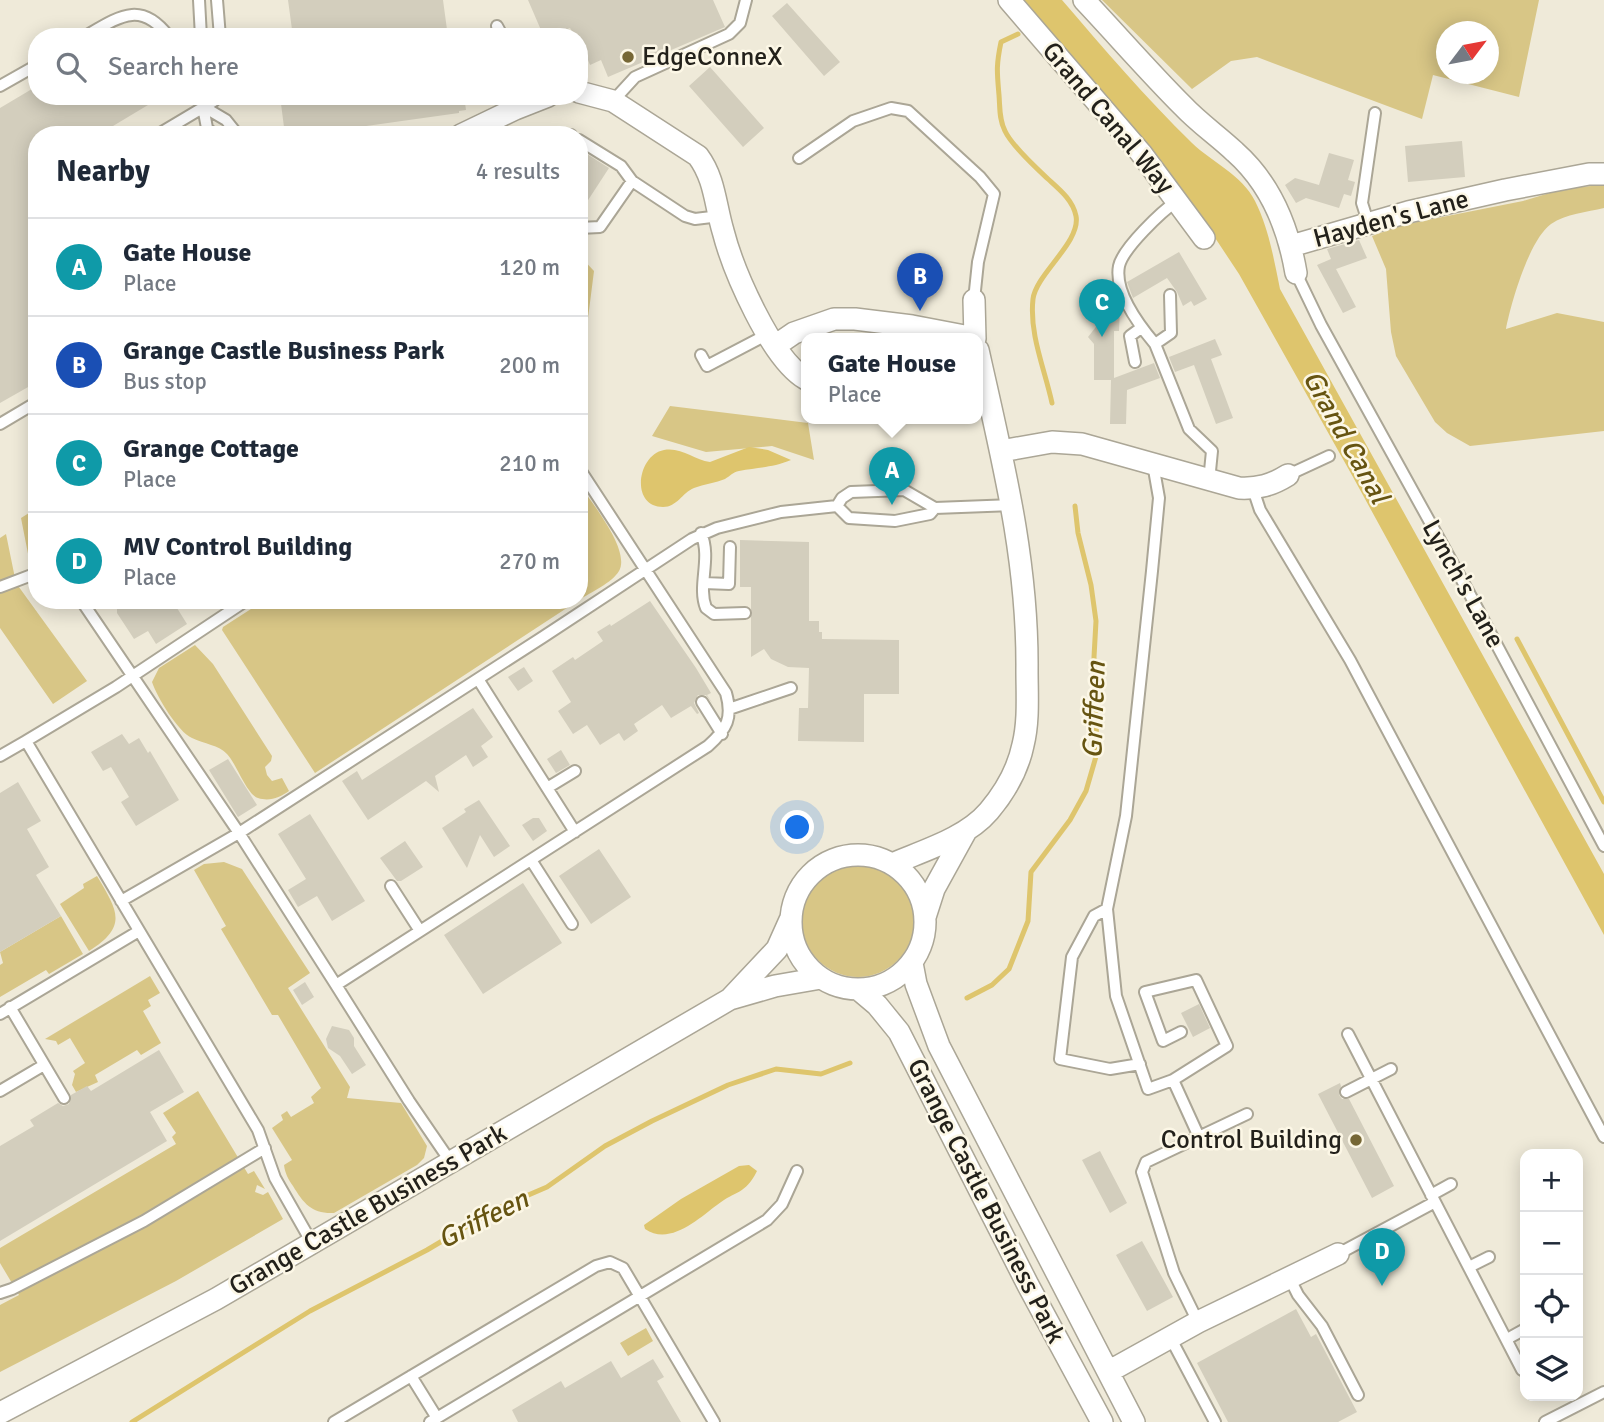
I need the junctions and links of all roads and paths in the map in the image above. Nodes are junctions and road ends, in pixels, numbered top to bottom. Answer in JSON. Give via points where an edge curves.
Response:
{"nodes":[{"id":1,"x":199,"y":0,"type":"edge"},
{"id":2,"x":218,"y":0,"type":"edge"},
{"id":3,"x":746,"y":0,"type":"edge"},
{"id":4,"x":1009,"y":0,"type":"edge"},
{"id":5,"x":1084,"y":0,"type":"edge"},
{"id":6,"x":99,"y":28,"type":"edge"},
{"id":7,"x":164,"y":28,"type":"edge"},
{"id":8,"x":201,"y":28,"type":"edge"},
{"id":9,"x":220,"y":28,"type":"edge"},
{"id":10,"x":28,"y":70,"type":"edge"},
{"id":11,"x":0,"y":86,"type":"edge"},
{"id":12,"x":588,"y":94,"type":"edge"},
{"id":13,"x":613,"y":101,"type":"junction"},
{"id":14,"x":197,"y":105,"type":"edge"},
{"id":15,"x":203,"y":105,"type":"edge"},
{"id":16,"x":207,"y":105,"type":"edge"},
{"id":17,"x":523,"y":105,"type":"edge"},
{"id":18,"x":1375,"y":113,"type":"dead end"},
{"id":19,"x":169,"y":126,"type":"edge"},
{"id":20,"x":207,"y":126,"type":"edge"},
{"id":21,"x":231,"y":126,"type":"edge"},
{"id":22,"x":480,"y":126,"type":"edge"},
{"id":23,"x":588,"y":146,"type":"edge"},
{"id":24,"x":799,"y":158,"type":"dead end"},
{"id":25,"x":1604,"y":174,"type":"edge"},
{"id":26,"x":632,"y":181,"type":"junction"},
{"id":27,"x":1177,"y":201,"type":"junction"},
{"id":28,"x":720,"y":216,"type":"junction"},
{"id":29,"x":1368,"y":222,"type":"junction"},
{"id":30,"x":588,"y":228,"type":"edge"},
{"id":31,"x":1204,"y":238,"type":"dead end"},
{"id":32,"x":1291,"y":246,"type":"junction"},
{"id":33,"x":1296,"y":274,"type":"joint"},
{"id":34,"x":1170,"y":295,"type":"dead end"},
{"id":35,"x":974,"y":300,"type":"joint"},
{"id":36,"x":1141,"y":327,"type":"junction"},
{"id":37,"x":946,"y":333,"type":"edge"},
{"id":38,"x":975,"y":333,"type":"edge"},
{"id":39,"x":772,"y":340,"type":"junction"},
{"id":40,"x":1155,"y":344,"type":"junction"},
{"id":41,"x":701,"y":355,"type":"dead end"},
{"id":42,"x":1135,"y":362,"type":"dead end"},
{"id":43,"x":801,"y":375,"type":"edge"},
{"id":44,"x":983,"y":394,"type":"edge"},
{"id":45,"x":28,"y":407,"type":"edge"},
{"id":46,"x":985,"y":412,"type":"edge"},
{"id":47,"x":0,"y":424,"type":"edge"},
{"id":48,"x":1001,"y":451,"type":"junction"},
{"id":49,"x":1329,"y":456,"type":"dead end"},
{"id":50,"x":1153,"y":463,"type":"junction"},
{"id":51,"x":1288,"y":475,"type":"joint"},
{"id":52,"x":1209,"y":481,"type":"junction"},
{"id":53,"x":588,"y":482,"type":"edge"},
{"id":54,"x":1253,"y":489,"type":"junction"},
{"id":55,"x":1013,"y":505,"type":"junction"},
{"id":56,"x":837,"y":506,"type":"junction"},
{"id":57,"x":935,"y":508,"type":"junction"},
{"id":58,"x":701,"y":533,"type":"junction"},
{"id":59,"x":730,"y":547,"type":"dead end"},
{"id":60,"x":645,"y":570,"type":"junction"},
{"id":61,"x":28,"y":576,"type":"edge"},
{"id":62,"x":705,"y":583,"type":"junction"},
{"id":63,"x":0,"y":587,"type":"edge"},
{"id":64,"x":588,"y":607,"type":"edge"},
{"id":65,"x":87,"y":609,"type":"edge"},
{"id":66,"x":233,"y":609,"type":"edge"},
{"id":67,"x":585,"y":609,"type":"edge"},
{"id":68,"x":745,"y":613,"type":"dead end"},
{"id":69,"x":132,"y":676,"type":"junction"},
{"id":70,"x":478,"y":679,"type":"junction"},
{"id":71,"x":791,"y":688,"type":"dead end"},
{"id":72,"x":702,"y":702,"type":"dead end"},
{"id":73,"x":729,"y":709,"type":"junction"},
{"id":74,"x":723,"y":733,"type":"junction"},
{"id":75,"x":26,"y":741,"type":"junction"},
{"id":76,"x":0,"y":756,"type":"edge"},
{"id":77,"x":575,"y":771,"type":"dead end"},
{"id":78,"x":547,"y":788,"type":"junction"},
{"id":79,"x":967,"y":831,"type":"junction"},
{"id":80,"x":575,"y":832,"type":"junction"},
{"id":81,"x":239,"y":833,"type":"junction"},
{"id":82,"x":1604,"y":846,"type":"edge"},
{"id":83,"x":531,"y":860,"type":"junction"},
{"id":84,"x":892,"y":864,"type":"junction"},
{"id":85,"x":391,"y":886,"type":"dead end"},
{"id":86,"x":121,"y":901,"type":"junction"},
{"id":87,"x":1107,"y":909,"type":"junction"},
{"id":88,"x":925,"y":919,"type":"junction"},
{"id":89,"x":790,"y":920,"type":"junction"},
{"id":90,"x":572,"y":924,"type":"dead end"},
{"id":91,"x":139,"y":931,"type":"junction"},
{"id":92,"x":421,"y":931,"type":"junction"},
{"id":93,"x":912,"y":963,"type":"junction"},
{"id":94,"x":821,"y":978,"type":"junction"},
{"id":95,"x":336,"y":985,"type":"junction"},
{"id":96,"x":858,"y":989,"type":"junction"},
{"id":97,"x":730,"y":999,"type":"junction"},
{"id":98,"x":10,"y":1007,"type":"junction"},
{"id":99,"x":0,"y":1014,"type":"edge"},
{"id":100,"x":1181,"y":1032,"type":"dead end"},
{"id":101,"x":1348,"y":1034,"type":"dead end"},
{"id":102,"x":1140,"y":1064,"type":"junction"},
{"id":103,"x":44,"y":1065,"type":"junction"},
{"id":104,"x":1391,"y":1069,"type":"dead end"},
{"id":105,"x":1371,"y":1079,"type":"junction"},
{"id":106,"x":1173,"y":1080,"type":"junction"},
{"id":107,"x":0,"y":1091,"type":"edge"},
{"id":108,"x":1346,"y":1092,"type":"dead end"},
{"id":109,"x":64,"y":1098,"type":"dead end"},
{"id":110,"x":1247,"y":1114,"type":"dead end"},
{"id":111,"x":1199,"y":1137,"type":"junction"},
{"id":112,"x":1604,"y":1137,"type":"edge"},
{"id":113,"x":265,"y":1148,"type":"junction"},
{"id":114,"x":450,"y":1161,"type":"junction"},
{"id":115,"x":797,"y":1171,"type":"dead end"},
{"id":116,"x":1451,"y":1184,"type":"dead end"},
{"id":117,"x":1433,"y":1198,"type":"junction"},
{"id":118,"x":312,"y":1243,"type":"junction"},
{"id":119,"x":1338,"y":1254,"type":"joint"},
{"id":120,"x":1489,"y":1257,"type":"dead end"},
{"id":121,"x":1469,"y":1267,"type":"junction"},
{"id":122,"x":1290,"y":1279,"type":"junction"},
{"id":123,"x":0,"y":1293,"type":"edge"},
{"id":124,"x":640,"y":1296,"type":"junction"},
{"id":125,"x":1198,"y":1322,"type":"junction"},
{"id":126,"x":1520,"y":1332,"type":"edge"},
{"id":127,"x":1170,"y":1337,"type":"junction"},
{"id":128,"x":1507,"y":1339,"type":"junction"},
{"id":129,"x":1520,"y":1366,"type":"edge"},
{"id":130,"x":1108,"y":1372,"type":"junction"},
{"id":131,"x":411,"y":1376,"type":"junction"},
{"id":132,"x":1604,"y":1392,"type":"edge"},
{"id":133,"x":1358,"y":1395,"type":"dead end"},
{"id":134,"x":0,"y":1413,"type":"edge"},
{"id":135,"x":433,"y":1420,"type":"edge"},
{"id":136,"x":334,"y":1422,"type":"edge"},
{"id":137,"x":714,"y":1422,"type":"edge"},
{"id":138,"x":1102,"y":1422,"type":"edge"},
{"id":139,"x":1134,"y":1422,"type":"edge"},
{"id":140,"x":1215,"y":1422,"type":"edge"},
{"id":141,"x":1545,"y":1422,"type":"edge"}],
"edges":[{"from":1,"to":8,"type":"lane"},
{"from":2,"to":9,"type":"lane"},
{"from":3,"to":13,"type":"lane","via":[[740,23],[729,34],[635,77]]},
{"from":4,"to":27,"type":"street","name":"Grand Canal Way"},
{"from":5,"to":32,"type":"street","name":"Hayden's Lane","via":[[1183,107],[1252,169],[1278,208]]},
{"from":6,"to":7,"type":"lane","via":[[136,10],[151,14]]},
{"from":10,"to":11,"type":"lane"},
{"from":12,"to":13,"type":"street"},
{"from":13,"to":28,"type":"street","via":[[698,156],[713,182]]},
{"from":14,"to":19,"type":"lane"},
{"from":15,"to":20,"type":"lane"},
{"from":16,"to":21,"type":"lane"},
{"from":17,"to":22,"type":"street"},
{"from":18,"to":29,"type":"lane","via":[[1362,203]]},
{"from":23,"to":26,"type":"lane","via":[[621,166]]},
{"from":24,"to":35,"type":"lane","via":[[853,121],[891,108],[908,111],[994,194]]},
{"from":25,"to":29,"type":"street","name":"Hayden's Lane","via":[[1505,190]]},
{"from":26,"to":28,"type":"lane","via":[[685,216]]},
{"from":26,"to":30,"type":"lane","via":[[600,227]]},
{"from":27,"to":31,"type":"street","name":"Grand Canal Way"},
{"from":27,"to":36,"type":"lane","via":[[1143,231],[1119,264],[1119,281]]},
{"from":28,"to":39,"type":"street","via":[[734,266]]},
{"from":29,"to":32,"type":"street","name":"Hayden's Lane"},
{"from":32,"to":33,"type":"street","name":"Lynch's Lane"},
{"from":33,"to":82,"type":"lane","name":"Lynch's Lane"},
{"from":34,"to":40,"type":"lane","via":[[1171,333]]},
{"from":35,"to":38,"type":"street"},
{"from":36,"to":40,"type":"lane"},
{"from":36,"to":42,"type":"lane","via":[[1130,336]]},
{"from":37,"to":39,"type":"street","via":[[834,319]]},
{"from":39,"to":41,"type":"lane","via":[[707,366]]},
{"from":39,"to":43,"type":"street"},
{"from":40,"to":52,"type":"lane","via":[[1189,429],[1212,452]]},
{"from":44,"to":46,"type":"street"},
{"from":45,"to":47,"type":"lane"},
{"from":46,"to":48,"type":"street"},
{"from":48,"to":50,"type":"street","via":[[1066,442]]},
{"from":48,"to":55,"type":"street"},
{"from":49,"to":51,"type":"lane"},
{"from":50,"to":52,"type":"street"},
{"from":50,"to":87,"type":"lane","via":[[1159,498],[1152,571],[1126,816]]},
{"from":51,"to":54,"type":"street"},
{"from":52,"to":54,"type":"street"},
{"from":53,"to":60,"type":"lane"},
{"from":54,"to":112,"type":"lane","via":[[1260,510],[1350,660]]},
{"from":55,"to":57,"type":"lane"},
{"from":55,"to":79,"type":"street","via":[[1024,578],[1024,743],[1001,795]]},
{"from":56,"to":57,"type":"lane","via":[[849,518],[895,521],[930,514]]},
{"from":56,"to":57,"type":"lane","via":[[851,492],[904,490]]},
{"from":56,"to":58,"type":"lane","via":[[781,512]]},
{"from":58,"to":60,"type":"lane"},
{"from":58,"to":62,"type":"lane","via":[[707,547]]},
{"from":59,"to":62,"type":"lane","via":[[729,583]]},
{"from":60,"to":64,"type":"lane"},
{"from":60,"to":73,"type":"lane","via":[[726,693]]},
{"from":61,"to":63,"type":"lane"},
{"from":62,"to":68,"type":"lane","via":[[709,612]]},
{"from":65,"to":69,"type":"lane"},
{"from":66,"to":69,"type":"lane"},
{"from":67,"to":70,"type":"lane"},
{"from":69,"to":75,"type":"lane"},
{"from":69,"to":81,"type":"lane"},
{"from":70,"to":78,"type":"lane"},
{"from":70,"to":81,"type":"lane"},
{"from":71,"to":73,"type":"lane"},
{"from":72,"to":74,"type":"lane"},
{"from":73,"to":74,"type":"lane"},
{"from":74,"to":80,"type":"lane"},
{"from":75,"to":76,"type":"lane"},
{"from":75,"to":86,"type":"lane"},
{"from":77,"to":78,"type":"lane"},
{"from":78,"to":80,"type":"lane"},
{"from":79,"to":84,"type":"street"},
{"from":79,"to":88,"type":"street","via":[[933,889]]},
{"from":80,"to":83,"type":"lane"},
{"from":81,"to":86,"type":"lane"},
{"from":81,"to":95,"type":"lane"},
{"from":83,"to":90,"type":"lane"},
{"from":83,"to":92,"type":"lane"},
{"from":84,"to":88,"type":"street","via":[[909,878]]},
{"from":84,"to":89,"type":"street","via":[[874,856],[834,858],[803,882]]},
{"from":85,"to":92,"type":"lane"},
{"from":86,"to":91,"type":"lane"},
{"from":87,"to":102,"type":"lane","via":[[1116,996]]},
{"from":87,"to":102,"type":"lane","via":[[1094,916],[1072,957],[1059,1059],[1110,1069]]},
{"from":88,"to":93,"type":"street"},
{"from":89,"to":94,"type":"street","via":[[801,958]]},
{"from":89,"to":97,"type":"street","name":"Grange Castle Business Park","via":[[777,949]]},
{"from":91,"to":98,"type":"lane"},
{"from":91,"to":113,"type":"lane"},
{"from":92,"to":95,"type":"lane"},
{"from":93,"to":96,"type":"street","via":[[892,979]]},
{"from":93,"to":130,"type":"street","name":"Grange Castle Business Park","via":[[939,1046]]},
{"from":94,"to":96,"type":"street"},
{"from":94,"to":97,"type":"street","name":"Grange Castle Business Park"},
{"from":95,"to":114,"type":"lane"},
{"from":96,"to":138,"type":"street","name":"Grange Castle Business Park","via":[[899,1032]]},
{"from":97,"to":114,"type":"street","name":"Grange Castle Business Park"},
{"from":98,"to":99,"type":"lane"},
{"from":98,"to":103,"type":"lane"},
{"from":100,"to":106,"type":"lane","via":[[1163,1041],[1145,992],[1196,980],[1227,1046]]},
{"from":101,"to":105,"type":"lane"},
{"from":102,"to":106,"type":"lane","via":[[1148,1089]]},
{"from":103,"to":107,"type":"lane"},
{"from":103,"to":109,"type":"lane"},
{"from":104,"to":105,"type":"lane"},
{"from":105,"to":108,"type":"lane"},
{"from":105,"to":117,"type":"lane"},
{"from":106,"to":111,"type":"lane"},
{"from":110,"to":111,"type":"lane"},
{"from":111,"to":125,"type":"lane","via":[[1146,1162],[1142,1172],[1174,1273]]},
{"from":113,"to":118,"type":"lane","via":[[275,1178]]},
{"from":113,"to":123,"type":"lane","via":[[144,1221]]},
{"from":114,"to":118,"type":"street","name":"Grange Castle Business Park"},
{"from":115,"to":124,"type":"lane","via":[[782,1204],[767,1220]]},
{"from":116,"to":117,"type":"lane"},
{"from":117,"to":119,"type":"lane"},
{"from":117,"to":121,"type":"lane"},
{"from":118,"to":134,"type":"street","name":"Grange Castle Business Park"},
{"from":119,"to":122,"type":"street"},
{"from":120,"to":121,"type":"lane"},
{"from":121,"to":128,"type":"lane"},
{"from":122,"to":125,"type":"street"},
{"from":122,"to":133,"type":"lane","via":[[1322,1326]]},
{"from":124,"to":131,"type":"lane","via":[[623,1268],[605,1263]]},
{"from":124,"to":135,"type":"lane"},
{"from":124,"to":137,"type":"lane"},
{"from":125,"to":127,"type":"street"},
{"from":126,"to":128,"type":"lane"},
{"from":127,"to":130,"type":"street"},
{"from":127,"to":140,"type":"lane"},
{"from":128,"to":129,"type":"lane"},
{"from":130,"to":139,"type":"street","name":"Grange Castle Business Park"},
{"from":131,"to":135,"type":"lane"},
{"from":131,"to":136,"type":"lane"},
{"from":132,"to":141,"type":"lane"}]}
